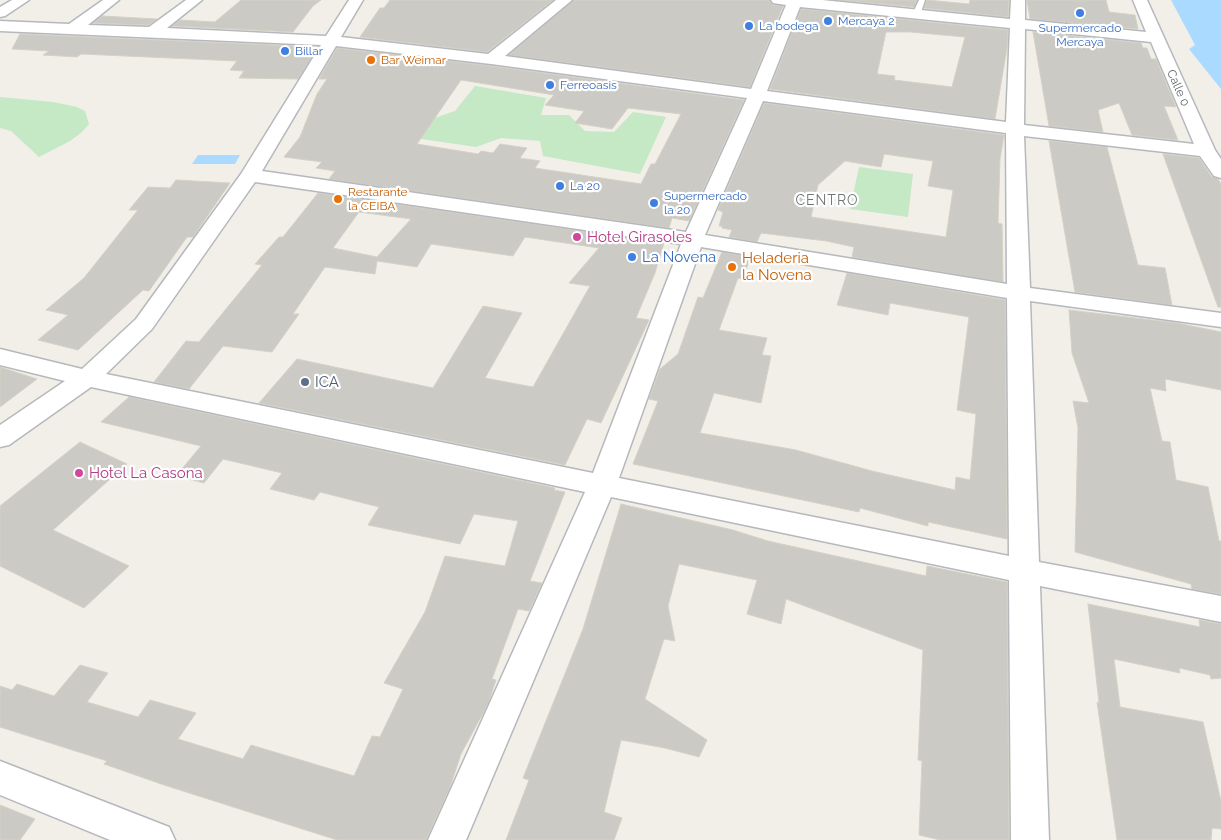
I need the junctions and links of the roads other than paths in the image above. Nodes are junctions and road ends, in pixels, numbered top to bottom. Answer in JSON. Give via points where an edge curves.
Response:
{"nodes":[{"id":1,"x":22,"y":0,"type":"edge"},
{"id":2,"x":112,"y":0,"type":"edge"},
{"id":3,"x":196,"y":0,"type":"edge"},
{"id":4,"x":356,"y":0,"type":"edge"},
{"id":5,"x":565,"y":0,"type":"edge"},
{"id":6,"x":922,"y":0,"type":"edge"},
{"id":7,"x":1140,"y":0,"type":"edge"},
{"id":8,"x":789,"y":1,"type":"edge"},
{"id":9,"x":1017,"y":12,"type":"edge"},
{"id":10,"x":0,"y":13,"type":"edge"},
{"id":11,"x":916,"y":15,"type":"junction"},
{"id":12,"x":0,"y":26,"type":"edge"},
{"id":13,"x":74,"y":28,"type":"junction"},
{"id":14,"x":152,"y":32,"type":"junction"},
{"id":15,"x":1155,"y":38,"type":"junction"},
{"id":16,"x":332,"y":41,"type":"junction"},
{"id":17,"x":491,"y":60,"type":"junction"},
{"id":18,"x":757,"y":95,"type":"junction"},
{"id":19,"x":1015,"y":129,"type":"junction"},
{"id":20,"x":1206,"y":151,"type":"junction"},
{"id":21,"x":1221,"y":172,"type":"edge"},
{"id":22,"x":250,"y":175,"type":"junction"},
{"id":23,"x":693,"y":239,"type":"junction"},
{"id":24,"x":1018,"y":293,"type":"junction"},
{"id":25,"x":1221,"y":320,"type":"edge"},
{"id":26,"x":0,"y":358,"type":"edge"},
{"id":27,"x":87,"y":378,"type":"junction"},
{"id":28,"x":0,"y":438,"type":"edge"},
{"id":29,"x":602,"y":486,"type":"junction"},
{"id":30,"x":1025,"y":571,"type":"junction"},
{"id":31,"x":1221,"y":608,"type":"edge"},
{"id":32,"x":0,"y":778,"type":"edge"},
{"id":33,"x":156,"y":840,"type":"edge"},
{"id":34,"x":446,"y":840,"type":"edge"},
{"id":35,"x":1030,"y":840,"type":"edge"}],
"edges":[{"from":1,"to":10,"type":"street"},
{"from":2,"to":13,"type":"street"},
{"from":3,"to":14,"type":"street"},
{"from":4,"to":16,"type":"street"},
{"from":5,"to":17,"type":"street"},
{"from":6,"to":11,"type":"lane"},
{"from":7,"to":15,"type":"street","name":"Calle 0"},
{"from":8,"to":11,"type":"street"},
{"from":8,"to":18,"type":"street"},
{"from":9,"to":11,"type":"street"},
{"from":9,"to":15,"type":"street"},
{"from":9,"to":19,"type":"street"},
{"from":12,"to":13,"type":"street"},
{"from":13,"to":14,"type":"street"},
{"from":14,"to":16,"type":"street"},
{"from":15,"to":20,"type":"street","name":"Calle 0"},
{"from":16,"to":17,"type":"street"},
{"from":16,"to":22,"type":"street"},
{"from":17,"to":18,"type":"street"},
{"from":18,"to":19,"type":"street"},
{"from":18,"to":23,"type":"street"},
{"from":19,"to":20,"type":"street"},
{"from":19,"to":24,"type":"street"},
{"from":20,"to":21,"type":"street","name":"Calle 0"},
{"from":22,"to":23,"type":"street"},
{"from":22,"to":27,"type":"street","via":[[144,324]]},
{"from":23,"to":24,"type":"street"},
{"from":23,"to":29,"type":"street"},
{"from":24,"to":25,"type":"street"},
{"from":24,"to":30,"type":"street"},
{"from":26,"to":27,"type":"street"},
{"from":27,"to":28,"type":"street"},
{"from":27,"to":29,"type":"street"},
{"from":29,"to":30,"type":"street"},
{"from":29,"to":34,"type":"street"},
{"from":30,"to":31,"type":"street"},
{"from":30,"to":35,"type":"street"},
{"from":32,"to":33,"type":"street"}]}
